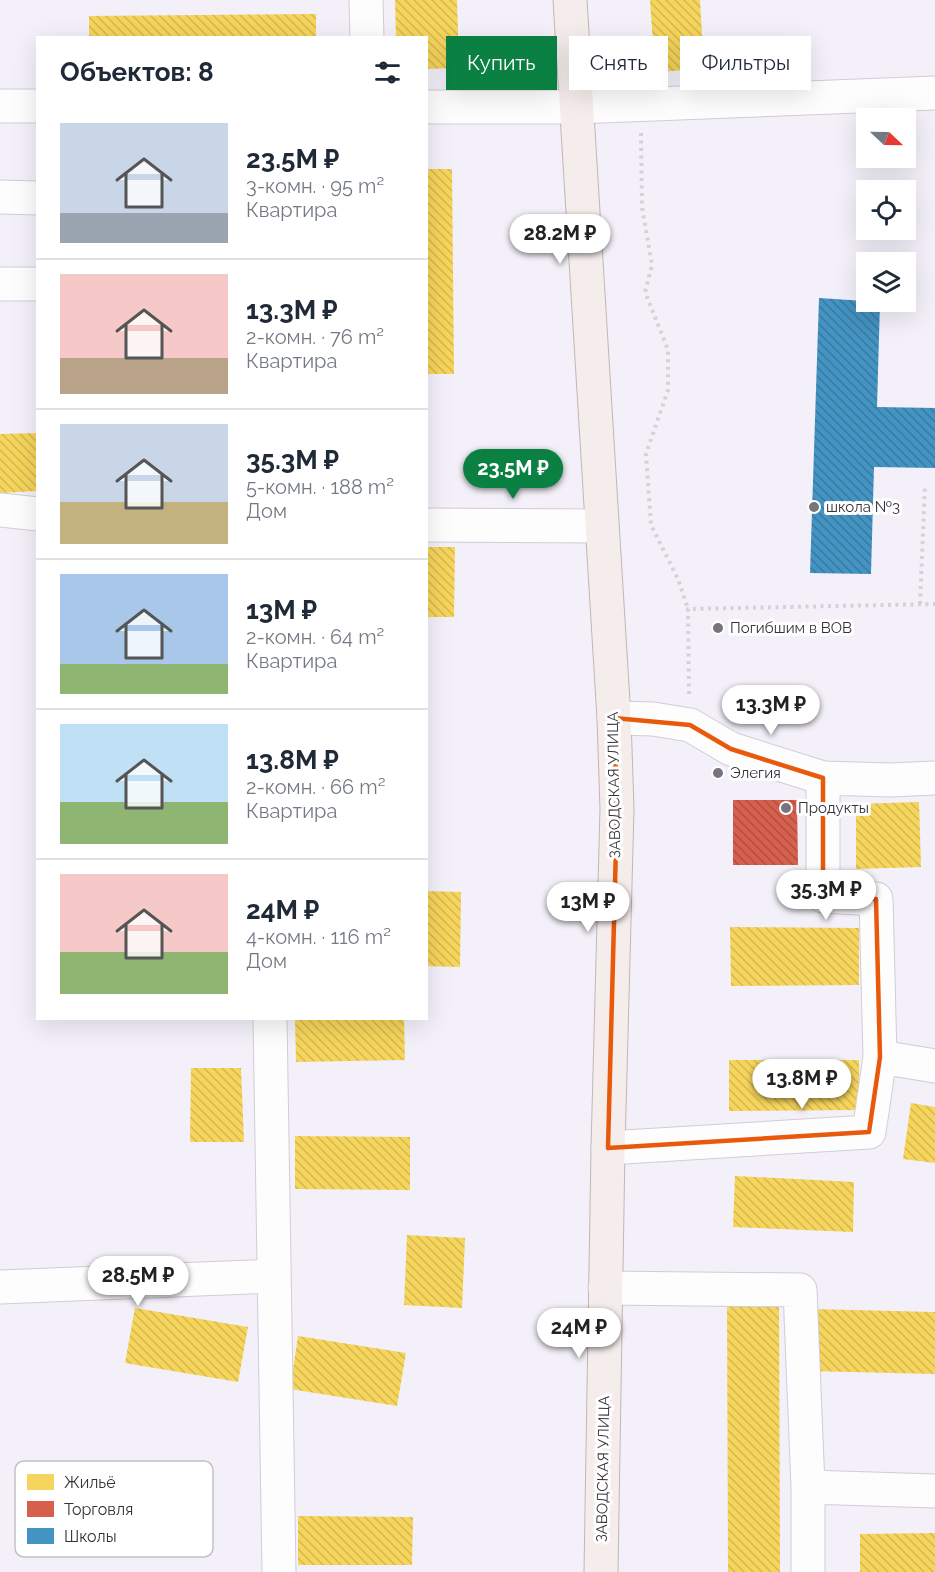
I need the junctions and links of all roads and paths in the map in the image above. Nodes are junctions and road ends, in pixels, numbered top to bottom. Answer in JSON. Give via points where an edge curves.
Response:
{"nodes":[{"id":1,"x":366,"y":0,"type":"edge"},
{"id":2,"x":570,"y":0,"type":"edge"},
{"id":3,"x":367,"y":36,"type":"edge"},
{"id":4,"x":935,"y":93,"type":"edge"},
{"id":5,"x":640,"y":104,"type":"junction"},
{"id":6,"x":0,"y":106,"type":"edge"},
{"id":7,"x":36,"y":106,"type":"edge"},
{"id":8,"x":428,"y":106,"type":"edge"},
{"id":9,"x":576,"y":107,"type":"junction"},
{"id":10,"x":0,"y":197,"type":"edge"},
{"id":11,"x":36,"y":198,"type":"edge"},
{"id":12,"x":0,"y":284,"type":"edge"},
{"id":13,"x":36,"y":284,"type":"edge"},
{"id":14,"x":925,"y":485,"type":"dead end"},
{"id":15,"x":0,"y":510,"type":"edge"},
{"id":16,"x":36,"y":514,"type":"edge"},
{"id":17,"x":428,"y":525,"type":"edge"},
{"id":18,"x":601,"y":526,"type":"junction"},
{"id":19,"x":920,"y":604,"type":"junction"},
{"id":20,"x":935,"y":604,"type":"edge"},
{"id":21,"x":688,"y":609,"type":"junction"},
{"id":22,"x":614,"y":718,"type":"junction"},
{"id":23,"x":690,"y":725,"type":"junction"},
{"id":24,"x":823,"y":778,"type":"junction"},
{"id":25,"x":935,"y":778,"type":"edge"},
{"id":26,"x":270,"y":1020,"type":"edge"},
{"id":27,"x":880,"y":1057,"type":"junction"},
{"id":28,"x":935,"y":1066,"type":"edge"},
{"id":29,"x":608,"y":1148,"type":"junction"},
{"id":30,"x":274,"y":1276,"type":"junction"},
{"id":31,"x":0,"y":1287,"type":"edge"},
{"id":32,"x":605,"y":1288,"type":"junction"},
{"id":33,"x":808,"y":1487,"type":"junction"},
{"id":34,"x":935,"y":1491,"type":"edge"},
{"id":35,"x":279,"y":1572,"type":"edge"},
{"id":36,"x":601,"y":1572,"type":"edge"},
{"id":37,"x":808,"y":1572,"type":"edge"}],
"edges":[{"from":1,"to":3,"type":"street"},
{"from":2,"to":9,"type":"main road","name":"ЗАВОДСКАЯ УЛИЦА"},
{"from":4,"to":5,"type":"street"},
{"from":5,"to":9,"type":"street"},
{"from":5,"to":21,"type":"path","via":[[642,207],[652,265],[645,292],[668,350],[668,390],[646,454],[651,525]]},
{"from":6,"to":7,"type":"street"},
{"from":8,"to":9,"type":"street"},
{"from":9,"to":18,"type":"main road","name":"ЗАВОДСКАЯ УЛИЦА"},
{"from":10,"to":11,"type":"street"},
{"from":12,"to":13,"type":"street"},
{"from":14,"to":19,"type":"path"},
{"from":15,"to":16,"type":"street"},
{"from":17,"to":18,"type":"street"},
{"from":18,"to":22,"type":"main road","name":"ЗАВОДСКАЯ УЛИЦА"},
{"from":19,"to":20,"type":"path"},
{"from":19,"to":21,"type":"path"},
{"from":21,"to":23,"type":"path"},
{"from":22,"to":23,"type":"street"},
{"from":22,"to":29,"type":"main road","name":"ЗАВОДСКАЯ УЛИЦА","via":[[617,809]]},
{"from":23,"to":24,"type":"street","via":[[731,749]]},
{"from":24,"to":25,"type":"street"},
{"from":24,"to":27,"type":"street","via":[[823,896],[876,899]]},
{"from":26,"to":30,"type":"street"},
{"from":27,"to":28,"type":"street"},
{"from":27,"to":29,"type":"street","via":[[869,1132]]},
{"from":29,"to":32,"type":"main road","name":"ЗАВОДСКАЯ УЛИЦА"},
{"from":30,"to":31,"type":"street"},
{"from":30,"to":35,"type":"street"},
{"from":32,"to":33,"type":"street","via":[[800,1290]]},
{"from":32,"to":36,"type":"main road","name":"ЗАВОДСКАЯ УЛИЦА"},
{"from":33,"to":34,"type":"street"},
{"from":33,"to":37,"type":"street"}]}
